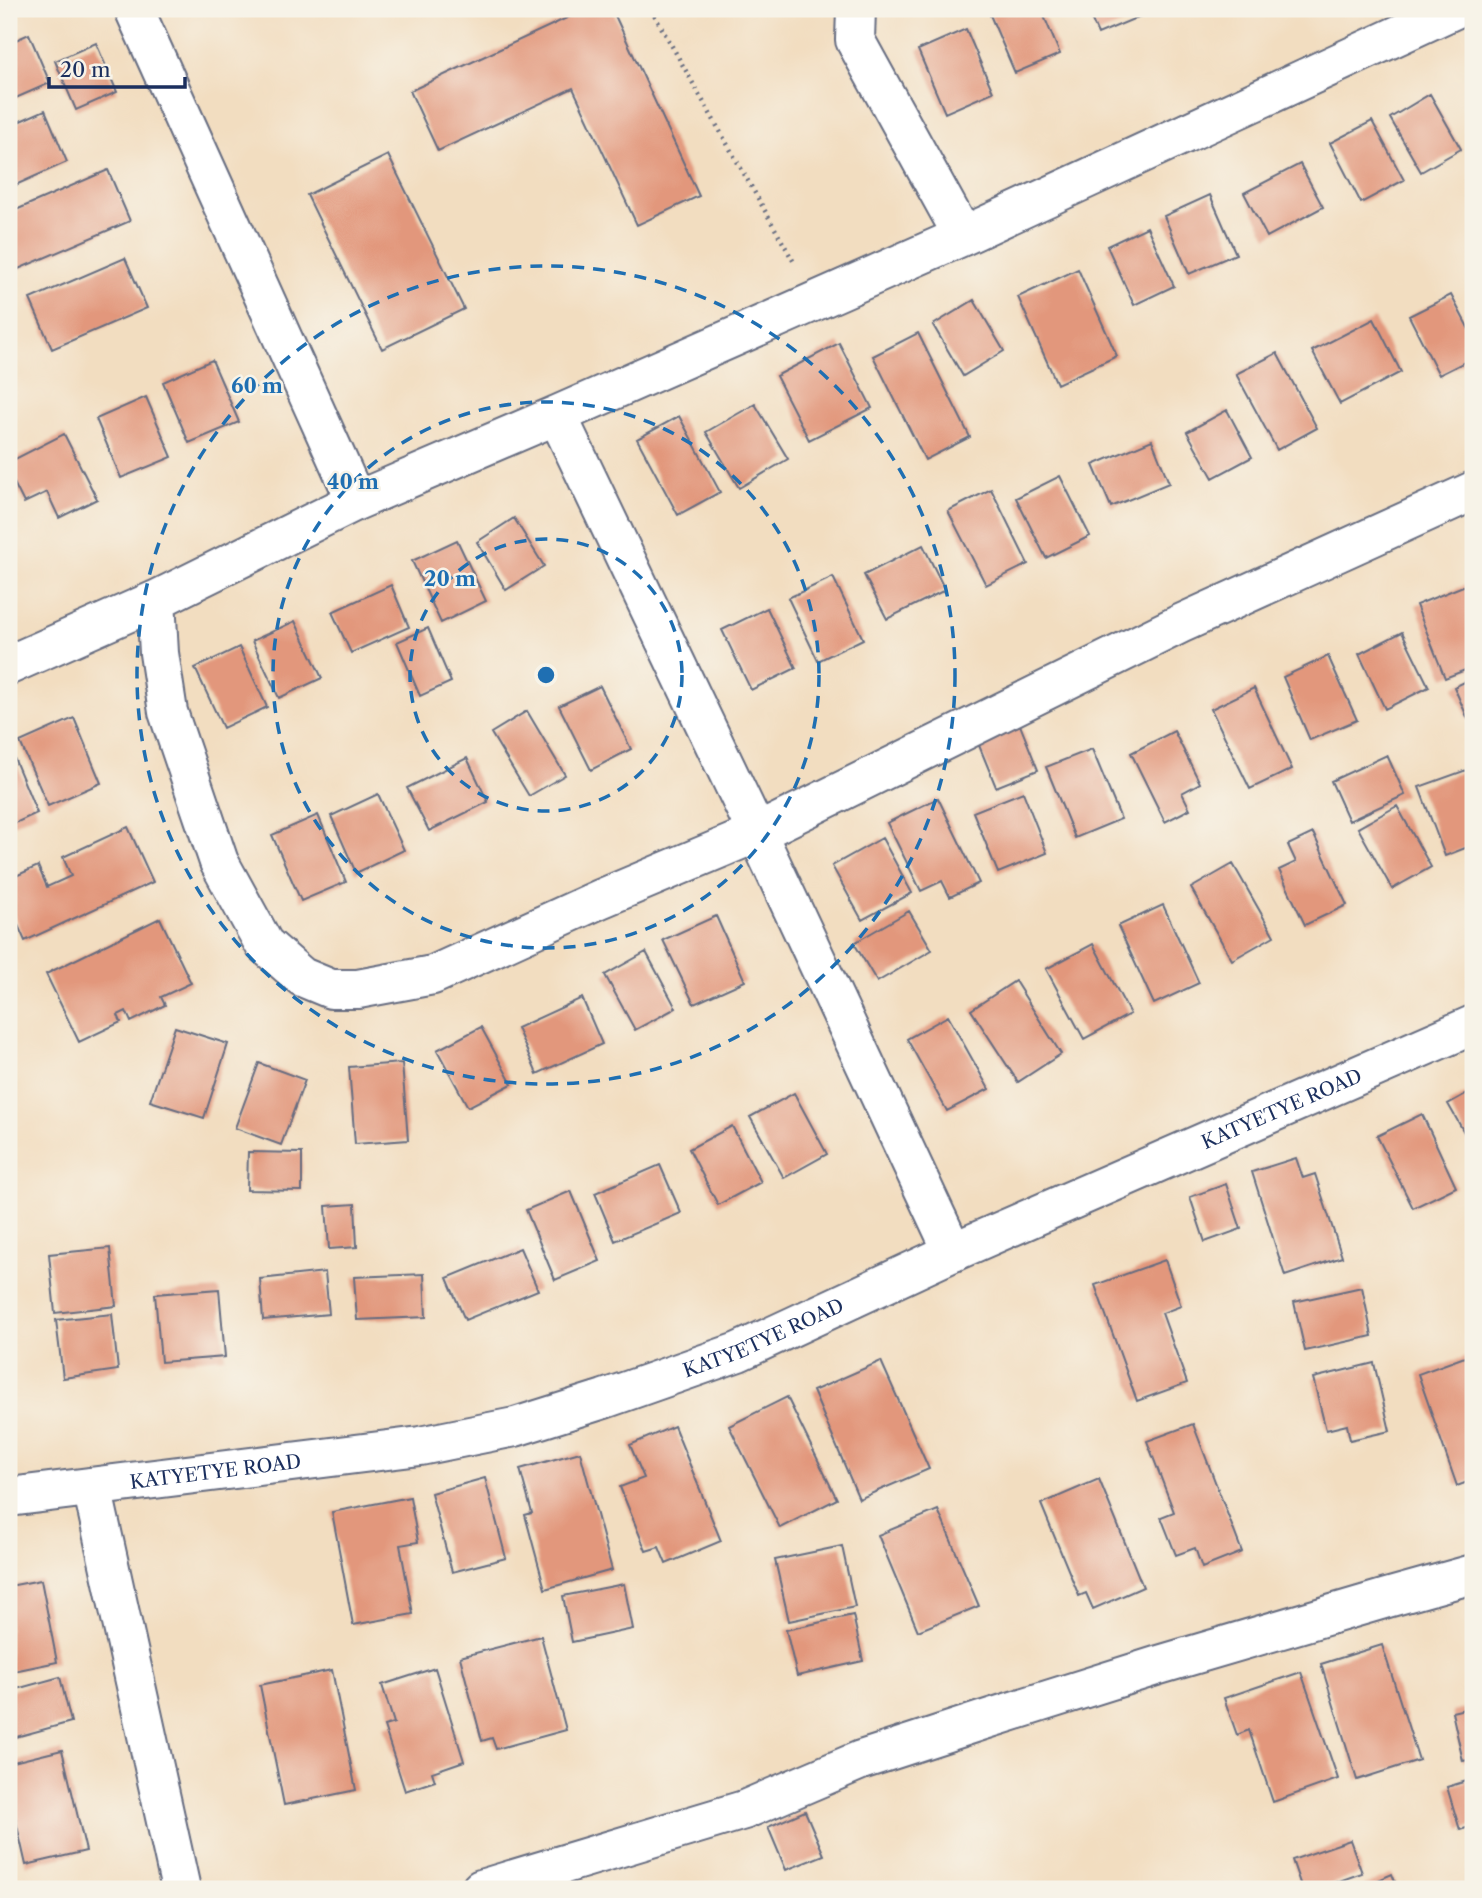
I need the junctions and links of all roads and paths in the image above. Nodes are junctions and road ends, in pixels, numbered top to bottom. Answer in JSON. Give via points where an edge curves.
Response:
{"nodes":[{"id":1,"x":134,"y":9,"type":"edge"},
{"id":2,"x":651,"y":9,"type":"edge"},
{"id":3,"x":856,"y":9,"type":"edge"},
{"id":4,"x":1455,"y":9,"type":"edge"},
{"id":5,"x":963,"y":236,"type":"junction"},
{"id":6,"x":816,"y":302,"type":"junction"},
{"id":7,"x":557,"y":415,"type":"junction"},
{"id":8,"x":1473,"y":491,"type":"edge"},
{"id":9,"x":356,"y":502,"type":"junction"},
{"id":10,"x":156,"y":600,"type":"junction"},
{"id":11,"x":9,"y":665,"type":"edge"},
{"id":12,"x":757,"y":833,"type":"junction"},
{"id":13,"x":1473,"y":1025,"type":"edge"},
{"id":14,"x":953,"y":1252,"type":"junction"},
{"id":15,"x":92,"y":1487,"type":"junction"},
{"id":16,"x":9,"y":1497,"type":"edge"},
{"id":17,"x":1473,"y":1574,"type":"edge"},
{"id":18,"x":181,"y":1889,"type":"edge"},
{"id":19,"x":481,"y":1889,"type":"edge"}],
"edges":[{"from":1,"to":9,"type":"street"},
{"from":2,"to":6,"type":"path"},
{"from":3,"to":5,"type":"street","via":[[855,40]]},
{"from":4,"to":5,"type":"street"},
{"from":5,"to":6,"type":"street"},
{"from":6,"to":7,"type":"street"},
{"from":7,"to":9,"type":"street"},
{"from":7,"to":12,"type":"street"},
{"from":8,"to":12,"type":"street","via":[[1180,624]]},
{"from":9,"to":10,"type":"street"},
{"from":10,"to":11,"type":"street"},
{"from":10,"to":12,"type":"street","via":[[169,712],[219,862],[264,944],[302,977],[331,989],[358,989],[433,975]]},
{"from":12,"to":14,"type":"street"},
{"from":13,"to":14,"type":"street","name":"KATYETYE ROAD"},
{"from":14,"to":15,"type":"street","name":"KATYETYE ROAD","via":[[738,1352],[514,1427],[420,1446]]},
{"from":15,"to":16,"type":"street","name":"KATYETYE ROAD"},
{"from":15,"to":18,"type":"street"},
{"from":17,"to":19,"type":"street","via":[[981,1721],[861,1760],[744,1810]]}]}
